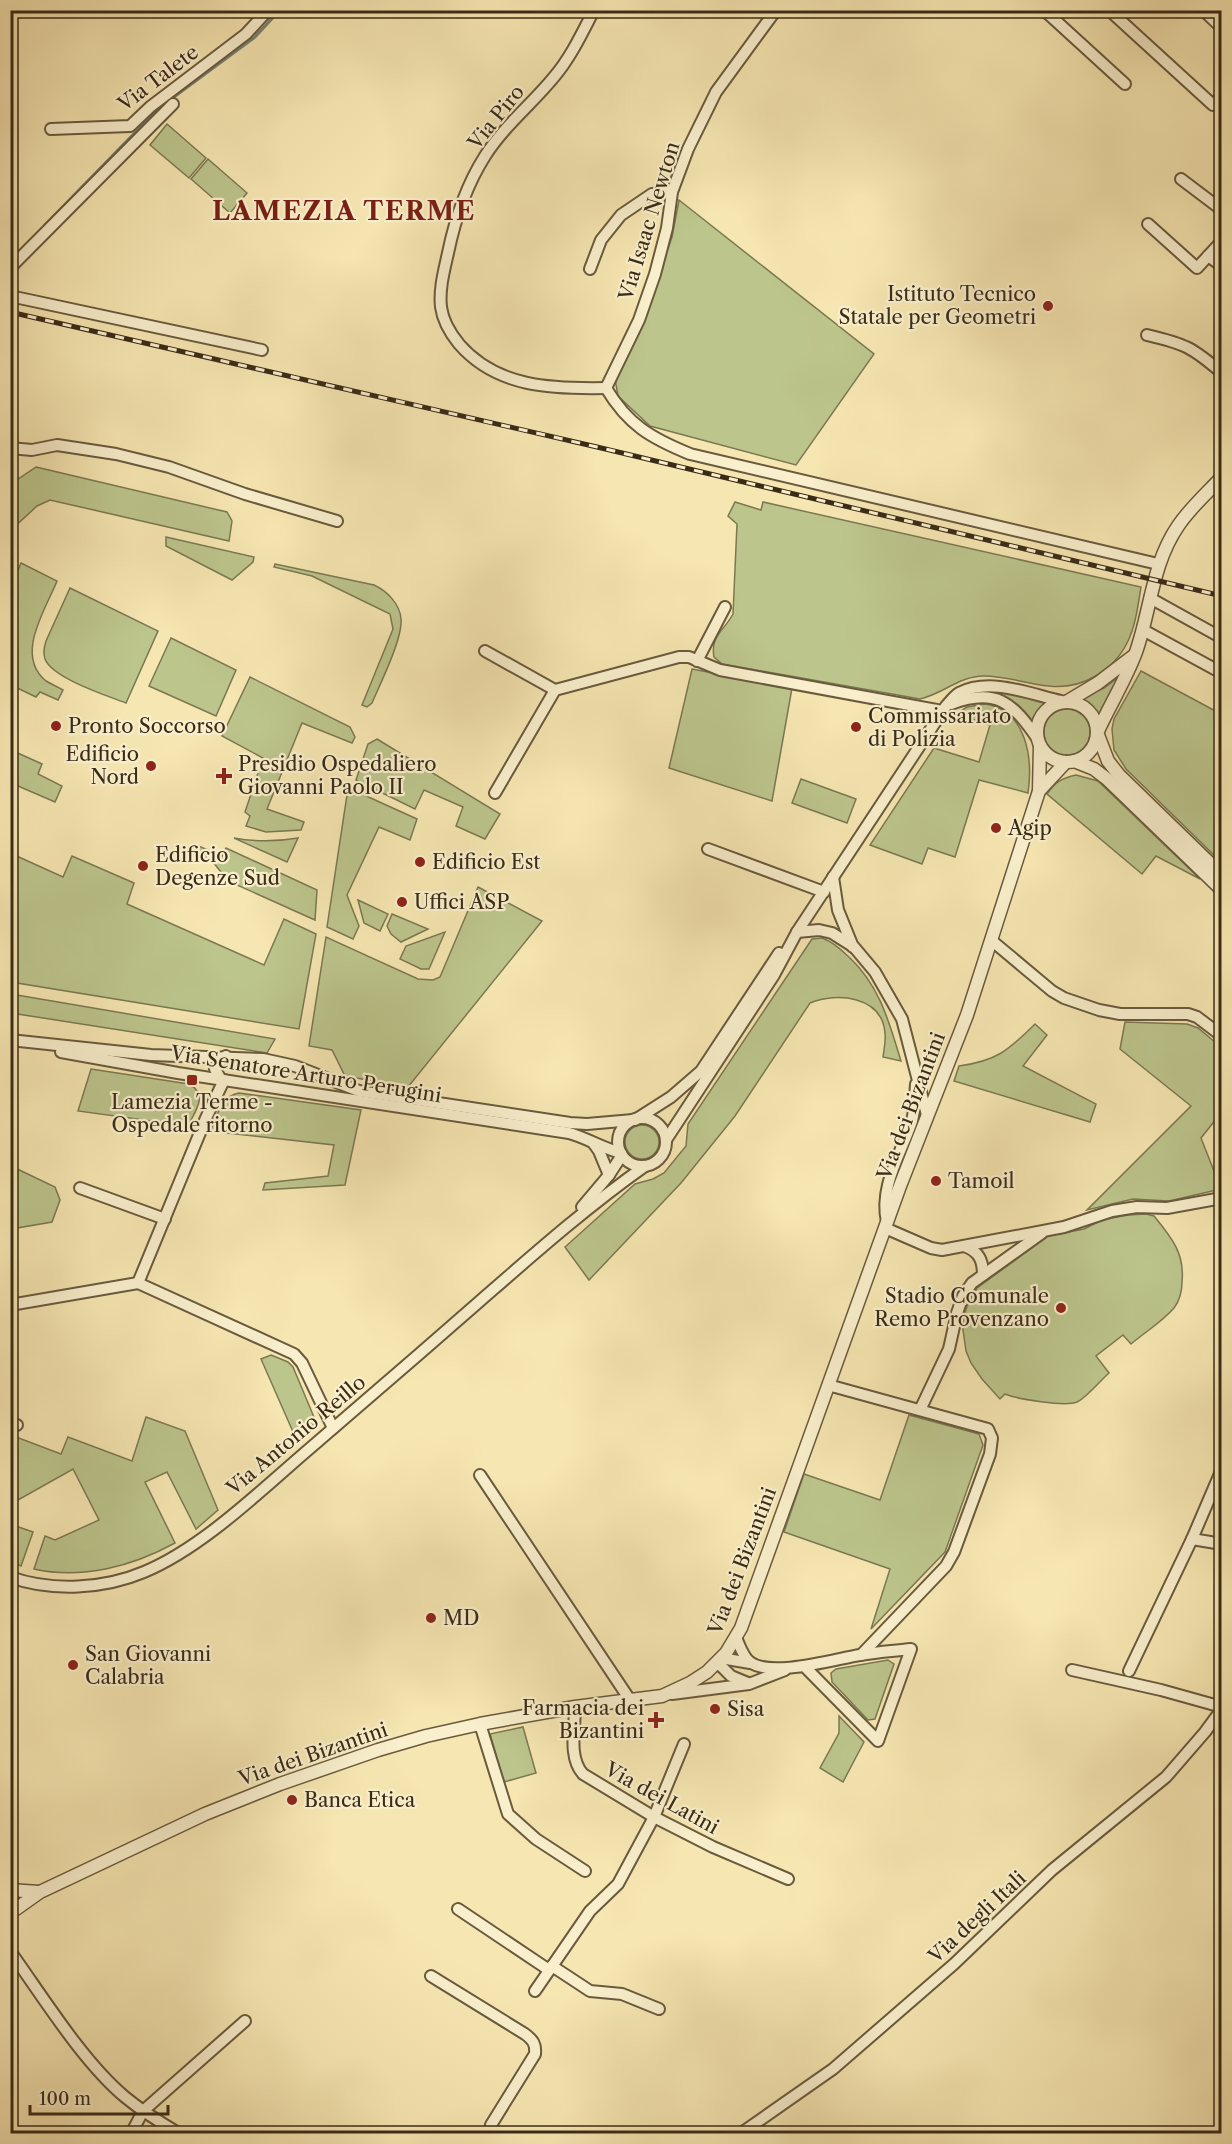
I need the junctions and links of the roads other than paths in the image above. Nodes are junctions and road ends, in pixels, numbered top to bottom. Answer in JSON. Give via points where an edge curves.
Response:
{"nodes":[{"id":1,"x":268,"y":10,"type":"edge"},
{"id":2,"x":594,"y":10,"type":"edge"},
{"id":3,"x":777,"y":10,"type":"edge"},
{"id":4,"x":1044,"y":10,"type":"edge"},
{"id":5,"x":1109,"y":10,"type":"edge"},
{"id":6,"x":1203,"y":10,"type":"edge"},
{"id":7,"x":1221,"y":28,"type":"edge"},
{"id":8,"x":1125,"y":84,"type":"dead end"},
{"id":9,"x":1221,"y":96,"type":"edge"},
{"id":10,"x":173,"y":104,"type":"dead end"},
{"id":11,"x":130,"y":126,"type":"junction"},
{"id":12,"x":51,"y":129,"type":"dead end"},
{"id":13,"x":141,"y":136,"type":"junction"},
{"id":14,"x":1181,"y":179,"type":"dead end"},
{"id":15,"x":672,"y":192,"type":"junction"},
{"id":16,"x":1221,"y":210,"type":"edge"},
{"id":17,"x":1148,"y":224,"type":"dead end"},
{"id":18,"x":1221,"y":241,"type":"edge"},
{"id":19,"x":1208,"y":256,"type":"junction"},
{"id":20,"x":1221,"y":266,"type":"edge"},
{"id":21,"x":10,"y":268,"type":"edge"},
{"id":22,"x":590,"y":269,"type":"dead end"},
{"id":23,"x":10,"y":296,"type":"edge"},
{"id":24,"x":1147,"y":335,"type":"dead end"},
{"id":25,"x":262,"y":350,"type":"dead end"},
{"id":26,"x":1221,"y":372,"type":"edge"},
{"id":27,"x":606,"y":388,"type":"junction"},
{"id":28,"x":10,"y":448,"type":"edge"},
{"id":29,"x":1221,"y":477,"type":"edge"},
{"id":30,"x":337,"y":521,"type":"dead end"},
{"id":31,"x":1158,"y":564,"type":"junction"},
{"id":32,"x":1150,"y":598,"type":"junction"},
{"id":33,"x":725,"y":607,"type":"dead end"},
{"id":34,"x":1143,"y":630,"type":"junction"},
{"id":35,"x":1221,"y":638,"type":"edge"},
{"id":36,"x":485,"y":651,"type":"dead end"},
{"id":37,"x":1135,"y":654,"type":"junction"},
{"id":38,"x":698,"y":661,"type":"junction"},
{"id":39,"x":1221,"y":673,"type":"edge"},
{"id":40,"x":555,"y":690,"type":"junction"},
{"id":41,"x":1065,"y":701,"type":"junction"},
{"id":42,"x":944,"y":709,"type":"junction"},
{"id":43,"x":1098,"y":733,"type":"junction"},
{"id":44,"x":1039,"y":742,"type":"junction"},
{"id":45,"x":1070,"y":762,"type":"junction"},
{"id":46,"x":1039,"y":791,"type":"junction"},
{"id":47,"x":495,"y":792,"type":"dead end"},
{"id":48,"x":708,"y":849,"type":"dead end"},
{"id":49,"x":1221,"y":875,"type":"edge"},
{"id":50,"x":833,"y":877,"type":"junction"},
{"id":51,"x":1221,"y":890,"type":"edge"},
{"id":52,"x":824,"y":892,"type":"junction"},
{"id":53,"x":797,"y":932,"type":"junction"},
{"id":54,"x":991,"y":940,"type":"junction"},
{"id":55,"x":854,"y":947,"type":"junction"},
{"id":56,"x":1221,"y":1036,"type":"edge"},
{"id":57,"x":10,"y":1041,"type":"edge"},
{"id":58,"x":226,"y":1056,"type":"junction"},
{"id":59,"x":306,"y":1071,"type":"junction"},
{"id":60,"x":917,"y":1077,"type":"junction"},
{"id":61,"x":223,"y":1080,"type":"junction"},
{"id":62,"x":939,"y":1089,"type":"junction"},
{"id":63,"x":296,"y":1090,"type":"junction"},
{"id":64,"x":921,"y":1119,"type":"junction"},
{"id":65,"x":634,"y":1120,"type":"junction"},
{"id":66,"x":666,"y":1140,"type":"junction"},
{"id":67,"x":594,"y":1144,"type":"junction"},
{"id":68,"x":621,"y":1154,"type":"junction"},
{"id":69,"x":645,"y":1166,"type":"junction"},
{"id":70,"x":609,"y":1175,"type":"junction"},
{"id":71,"x":80,"y":1188,"type":"dead end"},
{"id":72,"x":1221,"y":1198,"type":"edge"},
{"id":73,"x":165,"y":1219,"type":"junction"},
{"id":74,"x":567,"y":1225,"type":"junction"},
{"id":75,"x":886,"y":1225,"type":"junction"},
{"id":76,"x":1047,"y":1229,"type":"junction"},
{"id":77,"x":963,"y":1246,"type":"junction"},
{"id":78,"x":983,"y":1275,"type":"junction"},
{"id":79,"x":138,"y":1283,"type":"junction"},
{"id":80,"x":10,"y":1305,"type":"edge"},
{"id":81,"x":828,"y":1385,"type":"junction"},
{"id":82,"x":920,"y":1410,"type":"junction"},
{"id":83,"x":333,"y":1428,"type":"junction"},
{"id":84,"x":1221,"y":1469,"type":"edge"},
{"id":85,"x":480,"y":1475,"type":"dead end"},
{"id":86,"x":1192,"y":1539,"type":"junction"},
{"id":87,"x":1221,"y":1544,"type":"edge"},
{"id":88,"x":10,"y":1577,"type":"edge"},
{"id":89,"x":736,"y":1638,"type":"junction"},
{"id":90,"x":861,"y":1655,"type":"junction"},
{"id":91,"x":719,"y":1660,"type":"junction"},
{"id":92,"x":750,"y":1663,"type":"junction"},
{"id":93,"x":804,"y":1666,"type":"junction"},
{"id":94,"x":788,"y":1668,"type":"junction"},
{"id":95,"x":1072,"y":1670,"type":"dead end"},
{"id":96,"x":1129,"y":1671,"type":"dead end"},
{"id":97,"x":749,"y":1684,"type":"junction"},
{"id":98,"x":662,"y":1696,"type":"junction"},
{"id":99,"x":630,"y":1700,"type":"junction"},
{"id":100,"x":575,"y":1707,"type":"junction"},
{"id":101,"x":1221,"y":1708,"type":"edge"},
{"id":102,"x":480,"y":1724,"type":"junction"},
{"id":103,"x":684,"y":1744,"type":"dead end"},
{"id":104,"x":654,"y":1817,"type":"junction"},
{"id":105,"x":585,"y":1871,"type":"dead end"},
{"id":106,"x":788,"y":1879,"type":"dead end"},
{"id":107,"x":10,"y":1890,"type":"edge"},
{"id":108,"x":40,"y":1892,"type":"junction"},
{"id":109,"x":458,"y":1909,"type":"dead end"},
{"id":110,"x":13,"y":1912,"type":"edge"},
{"id":111,"x":10,"y":1951,"type":"edge"},
{"id":112,"x":550,"y":1968,"type":"junction"},
{"id":113,"x":431,"y":1976,"type":"dead end"},
{"id":114,"x":535,"y":1991,"type":"dead end"},
{"id":115,"x":658,"y":2009,"type":"dead end"},
{"id":116,"x":245,"y":2021,"type":"dead end"},
{"id":117,"x":143,"y":2111,"type":"junction"},
{"id":118,"x":131,"y":2133,"type":"edge"},
{"id":119,"x":180,"y":2133,"type":"edge"},
{"id":120,"x":492,"y":2133,"type":"edge"},
{"id":121,"x":740,"y":2133,"type":"edge"}],
"edges":[{"from":1,"to":11,"type":"street","name":"Via Talete","via":[[246,34]]},
{"from":2,"to":27,"type":"street","name":"Via Piro","via":[[565,63],[484,158],[455,220],[441,305],[453,336],[488,370],[538,386]]},
{"from":3,"to":15,"type":"street","name":"Via Isaac Newton","via":[[712,99]]},
{"from":4,"to":8,"type":"street"},
{"from":5,"to":9,"type":"street","via":[[1213,105]]},
{"from":6,"to":7,"type":"street"},
{"from":10,"to":13,"type":"street"},
{"from":11,"to":12,"type":"street","name":"Via Talete"},
{"from":11,"to":13,"type":"street"},
{"from":13,"to":21,"type":"street"},
{"from":14,"to":16,"type":"street"},
{"from":15,"to":22,"type":"street","via":[[652,194],[621,215],[602,240]]},
{"from":15,"to":27,"type":"street","name":"Via Isaac Newton","via":[[655,274],[639,320]]},
{"from":17,"to":19,"type":"street","via":[[1197,268]]},
{"from":18,"to":19,"type":"street"},
{"from":19,"to":20,"type":"street"},
{"from":23,"to":25,"type":"street"},
{"from":24,"to":26,"type":"street","via":[[1188,346]]},
{"from":27,"to":31,"type":"street","via":[[632,423],[690,454]]},
{"from":28,"to":30,"type":"street","via":[[32,450],[57,445],[116,454]]},
{"from":29,"to":31,"type":"street","via":[[1178,525]]},
{"from":31,"to":32,"type":"street"},
{"from":32,"to":34,"type":"street"},
{"from":32,"to":35,"type":"street"},
{"from":33,"to":38,"type":"street"},
{"from":34,"to":37,"type":"street"},
{"from":34,"to":39,"type":"street"},
{"from":36,"to":40,"type":"street"},
{"from":37,"to":41,"type":"street","via":[[1098,683]]},
{"from":37,"to":43,"type":"street"},
{"from":38,"to":40,"type":"street","via":[[679,657]]},
{"from":38,"to":42,"type":"street","via":[[720,670]]},
{"from":40,"to":47,"type":"street"},
{"from":41,"to":42,"type":"street","name":"Via Senatore Arturo Perugini","via":[[982,686],[959,693]]},
{"from":41,"to":43,"type":"street","via":[[1085,707],[1092,714]]},
{"from":41,"to":44,"type":"street","via":[[1044,711],[1036,729]]},
{"from":42,"to":44,"type":"street","via":[[963,700],[997,699],[1021,714]]},
{"from":42,"to":50,"type":"street","name":"Via Senatore Arturo Perugini"},
{"from":43,"to":45,"type":"street","via":[[1090,752]]},
{"from":43,"to":49,"type":"street","via":[[1108,761],[1119,775]]},
{"from":44,"to":45,"type":"street","via":[[1054,759]]},
{"from":44,"to":46,"type":"street","name":"Via dei Bizantini"},
{"from":45,"to":46,"type":"street","name":"Via dei Bizantini"},
{"from":45,"to":51,"type":"street","via":[[1107,779]]},
{"from":46,"to":54,"type":"street","name":"Via dei Bizantini"},
{"from":48,"to":52,"type":"street"},
{"from":50,"to":52,"type":"street","name":"Via Senatore Arturo Perugini"},
{"from":50,"to":55,"type":"street","via":[[838,910]]},
{"from":52,"to":53,"type":"street","name":"Via Senatore Arturo Perugini"},
{"from":53,"to":55,"type":"street","via":[[832,933]]},
{"from":53,"to":65,"type":"street","name":"Via Senatore Arturo Perugini","via":[[701,1071],[671,1097]]},
{"from":53,"to":66,"type":"street","name":"Via Senatore Arturo Perugini","via":[[774,975]]},
{"from":54,"to":56,"type":"street","via":[[1064,998],[1120,1014],[1188,1014]]},
{"from":54,"to":62,"type":"street","name":"Via dei Bizantini"},
{"from":55,"to":60,"type":"street","via":[[875,972],[902,1019]]},
{"from":57,"to":58,"type":"street","name":"Via Senatore Arturo Perugini","via":[[151,1054]]},
{"from":57,"to":61,"type":"street","name":"Via Senatore Arturo Perugini"},
{"from":58,"to":59,"type":"street","name":"Via Senatore Arturo Perugini","via":[[270,1060]]},
{"from":58,"to":61,"type":"street","via":[[215,1069]]},
{"from":59,"to":63,"type":"street","via":[[312,1083],[306,1089]]},
{"from":59,"to":65,"type":"street","name":"Via Senatore Arturo Perugini","via":[[351,1089],[381,1095],[570,1123]]},
{"from":60,"to":62,"type":"street","via":[[925,1090]]},
{"from":60,"to":64,"type":"street"},
{"from":61,"to":63,"type":"street","name":"Via Senatore Arturo Perugini"},
{"from":61,"to":73,"type":"street"},
{"from":62,"to":64,"type":"street","name":"Via dei Bizantini"},
{"from":63,"to":67,"type":"street","name":"Via Senatore Arturo Perugini","via":[[569,1133]]},
{"from":64,"to":75,"type":"street","name":"Via dei Bizantini"},
{"from":65,"to":66,"type":"street","via":[[655,1123]]},
{"from":65,"to":68,"type":"street","via":[[620,1134]]},
{"from":66,"to":69,"type":"street","via":[[658,1160]]},
{"from":67,"to":68,"type":"street","name":"Via Senatore Arturo Perugini"},
{"from":67,"to":70,"type":"street"},
{"from":68,"to":69,"type":"street","via":[[632,1164]]},
{"from":68,"to":70,"type":"street","name":"Via Antonio Reillo"},
{"from":69,"to":74,"type":"street","name":"Via Antonio Reillo"},
{"from":70,"to":74,"type":"street","name":"Via Antonio Reillo"},
{"from":71,"to":73,"type":"street"},
{"from":72,"to":76,"type":"street","via":[[1167,1208],[1112,1210]]},
{"from":73,"to":79,"type":"street"},
{"from":74,"to":83,"type":"street","name":"Via Antonio Reillo"},
{"from":75,"to":77,"type":"street","via":[[931,1248]]},
{"from":75,"to":81,"type":"street","name":"Via dei Bizantini"},
{"from":76,"to":77,"type":"street"},
{"from":76,"to":78,"type":"street"},
{"from":77,"to":78,"type":"street","via":[[979,1255]]},
{"from":78,"to":82,"type":"street","via":[[963,1296],[949,1349]]},
{"from":79,"to":80,"type":"street"},
{"from":79,"to":83,"type":"street","via":[[294,1354]]},
{"from":81,"to":82,"type":"street"},
{"from":81,"to":89,"type":"street","name":"Via dei Bizantini"},
{"from":82,"to":90,"type":"street","via":[[988,1429],[992,1438],[990,1454],[946,1566]]},
{"from":83,"to":88,"type":"street","name":"Via Antonio Reillo","via":[[193,1546],[144,1572],[96,1586],[56,1586]]},
{"from":84,"to":86,"type":"street"},
{"from":85,"to":99,"type":"street"},
{"from":86,"to":87,"type":"street"},
{"from":86,"to":96,"type":"street"},
{"from":89,"to":91,"type":"street","name":"Via dei Bizantini"},
{"from":89,"to":92,"type":"street"},
{"from":90,"to":93,"type":"street"},
{"from":90,"to":93,"type":"street","via":[[911,1649],[878,1741]]},
{"from":91,"to":92,"type":"street"},
{"from":91,"to":97,"type":"street","via":[[730,1676]]},
{"from":91,"to":98,"type":"street","name":"Via dei Bizantini","via":[[690,1683]]},
{"from":92,"to":94,"type":"street"},
{"from":93,"to":94,"type":"street"},
{"from":94,"to":97,"type":"street"},
{"from":95,"to":101,"type":"street"},
{"from":97,"to":98,"type":"street"},
{"from":98,"to":99,"type":"street","name":"Via dei Bizantini"},
{"from":99,"to":100,"type":"street","name":"Via dei Bizantini"},
{"from":100,"to":102,"type":"street","name":"Via dei Bizantini"},
{"from":100,"to":104,"type":"street","name":"Via dei Latini","via":[[576,1766]]},
{"from":101,"to":121,"type":"street","name":"Via degli Itali","via":[[1166,1777],[1052,1870],[954,1964],[833,2069]]},
{"from":102,"to":105,"type":"street","via":[[508,1814],[536,1839]]},
{"from":102,"to":108,"type":"street","name":"Via dei Bizantini","via":[[378,1750],[280,1784],[206,1814]]},
{"from":103,"to":104,"type":"street"},
{"from":104,"to":106,"type":"street","name":"Via dei Latini"},
{"from":104,"to":112,"type":"street","via":[[618,1884],[590,1911]]},
{"from":107,"to":108,"type":"street","name":"Via dei Bizantini"},
{"from":107,"to":110,"type":"street","via":[[16,1898]]},
{"from":108,"to":110,"type":"street","name":"Via dei Bizantini"},
{"from":109,"to":112,"type":"street"},
{"from":111,"to":117,"type":"street","via":[[97,2068]]},
{"from":112,"to":114,"type":"street"},
{"from":112,"to":115,"type":"street","via":[[590,1991],[621,1994]]},
{"from":113,"to":120,"type":"street","via":[[534,2041],[535,2054],[491,2125]]},
{"from":116,"to":117,"type":"street"},
{"from":117,"to":118,"type":"street"},
{"from":117,"to":119,"type":"street"}]}
